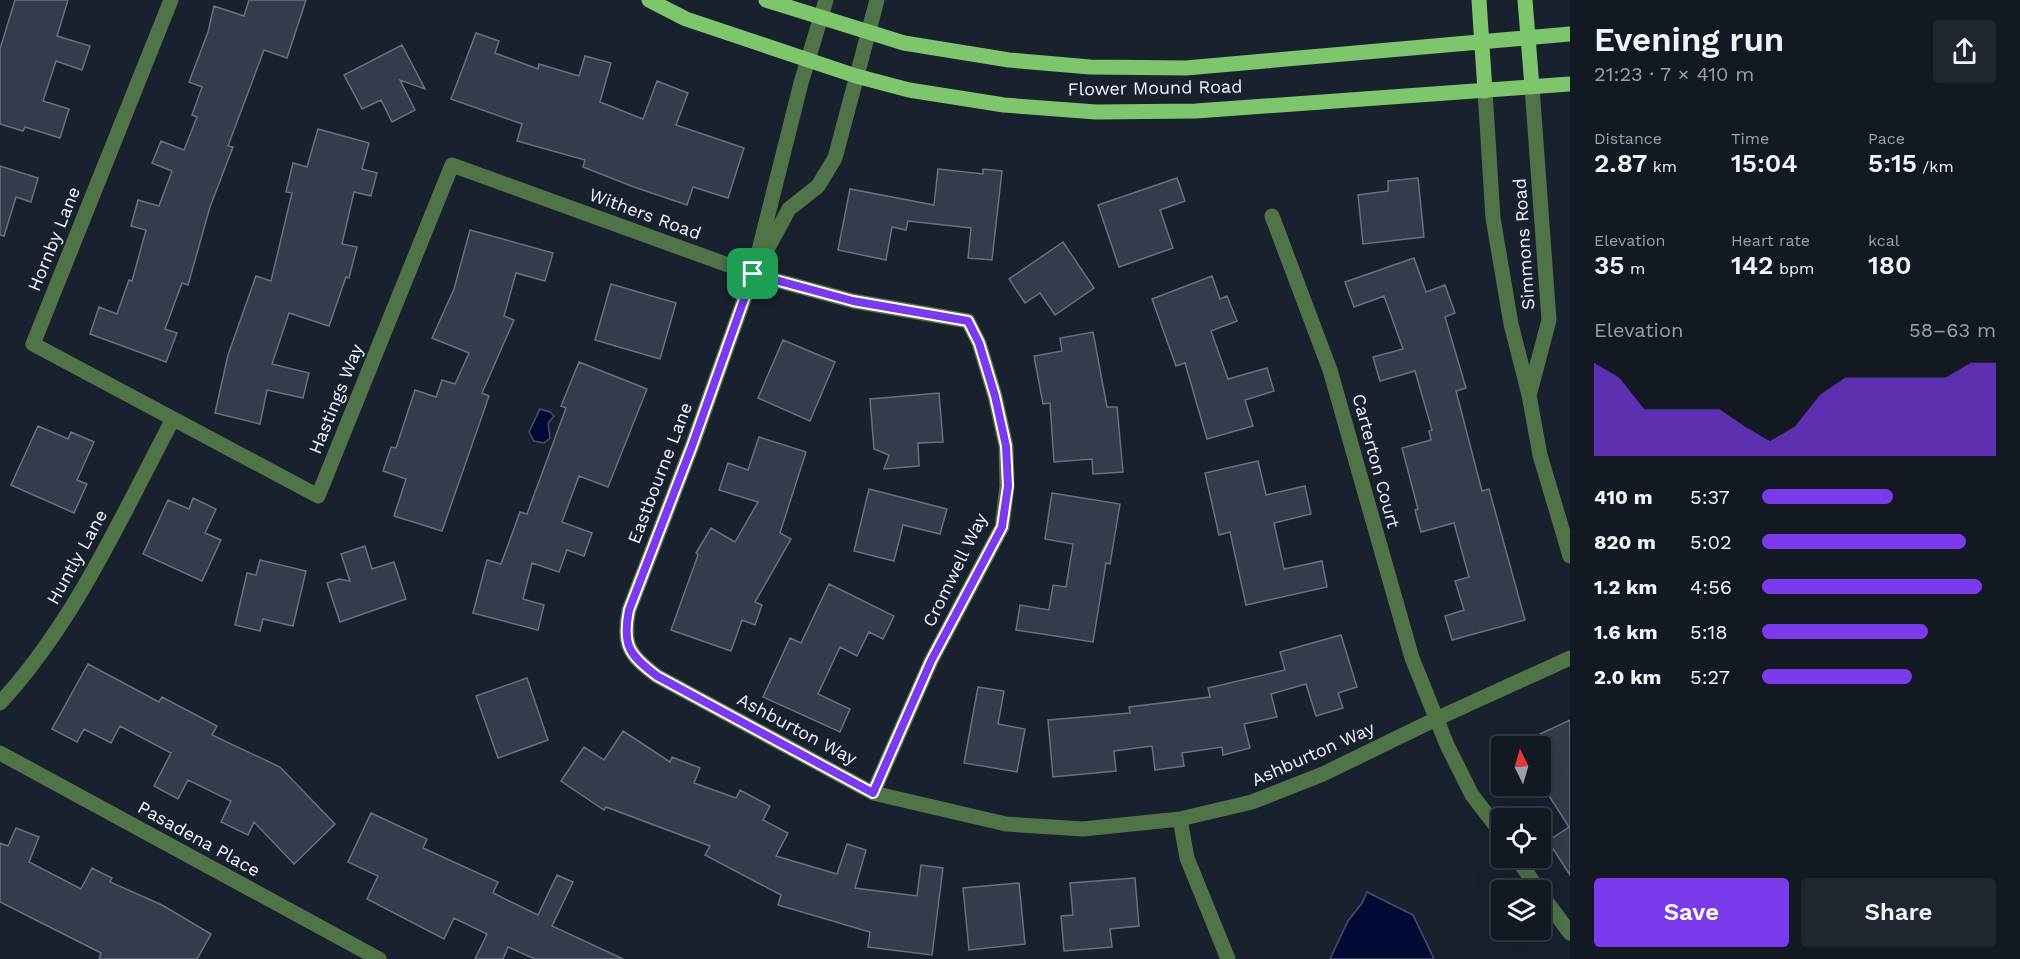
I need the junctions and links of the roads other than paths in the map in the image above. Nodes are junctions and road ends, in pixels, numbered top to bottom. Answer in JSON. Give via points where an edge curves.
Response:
{"nodes":[{"id":1,"x":171,"y":0,"type":"edge"},
{"id":2,"x":649,"y":0,"type":"edge"},
{"id":3,"x":766,"y":0,"type":"edge"},
{"id":4,"x":826,"y":0,"type":"edge"},
{"id":5,"x":876,"y":0,"type":"edge"},
{"id":6,"x":1479,"y":0,"type":"edge"},
{"id":7,"x":1525,"y":0,"type":"edge"},
{"id":8,"x":821,"y":18,"type":"junction"},
{"id":9,"x":867,"y":33,"type":"junction"},
{"id":10,"x":1570,"y":34,"type":"edge"},
{"id":11,"x":1528,"y":37,"type":"junction"},
{"id":12,"x":1481,"y":40,"type":"junction"},
{"id":13,"x":808,"y":60,"type":"junction"},
{"id":14,"x":855,"y":76,"type":"junction"},
{"id":15,"x":1570,"y":84,"type":"edge"},
{"id":16,"x":1532,"y":87,"type":"junction"},
{"id":17,"x":1485,"y":91,"type":"junction"},
{"id":18,"x":452,"y":165,"type":"joint"},
{"id":19,"x":1272,"y":216,"type":"dead end"},
{"id":20,"x":753,"y":274,"type":"junction"},
{"id":21,"x":968,"y":321,"type":"joint"},
{"id":22,"x":1529,"y":395,"type":"junction"},
{"id":23,"x":173,"y":419,"type":"junction"},
{"id":24,"x":1570,"y":556,"type":"edge"},
{"id":25,"x":1570,"y":658,"type":"edge"},
{"id":26,"x":657,"y":676,"type":"joint"},
{"id":27,"x":0,"y":703,"type":"edge"},
{"id":28,"x":1436,"y":718,"type":"junction"},
{"id":29,"x":0,"y":753,"type":"edge"},
{"id":30,"x":873,"y":793,"type":"junction"},
{"id":31,"x":1180,"y":819,"type":"junction"},
{"id":32,"x":1491,"y":820,"type":"edge"},
{"id":33,"x":1551,"y":907,"type":"edge"},
{"id":34,"x":1570,"y":933,"type":"edge"},
{"id":35,"x":379,"y":959,"type":"edge"},
{"id":36,"x":1228,"y":959,"type":"edge"}],
"edges":[{"from":1,"to":23,"type":"street","name":"Hornby Lane","via":[[33,344]]},
{"from":2,"to":13,"type":"main road","name":"Flower Mound Road","via":[[686,19]]},
{"from":3,"to":8,"type":"main road","name":"Flower Mound Road"},
{"from":4,"to":8,"type":"street","name":"Eastbourne Lane"},
{"from":5,"to":9,"type":"street","name":"Eastbourne Lane"},
{"from":6,"to":12,"type":"main road"},
{"from":7,"to":11,"type":"main road"},
{"from":8,"to":9,"type":"main road","name":"Flower Mound Road"},
{"from":8,"to":13,"type":"street","name":"Eastbourne Lane"},
{"from":9,"to":12,"type":"main road","name":"Flower Mound Road","via":[[976,55],[1090,67],[1186,68]]},
{"from":9,"to":14,"type":"street","name":"Eastbourne Lane"},
{"from":10,"to":11,"type":"main road","name":"Flower Mound Road"},
{"from":11,"to":12,"type":"main road","name":"Flower Mound Road"},
{"from":11,"to":16,"type":"main road"},
{"from":12,"to":17,"type":"main road"},
{"from":13,"to":14,"type":"main road","name":"Flower Mound Road"},
{"from":13,"to":20,"type":"street","name":"Eastbourne Lane"},
{"from":14,"to":17,"type":"main road","name":"Flower Mound Road","via":[[909,90],[1005,105],[1096,112],[1196,111]]},
{"from":14,"to":20,"type":"street","name":"Eastbourne Lane","via":[[836,158],[818,186],[789,209]]},
{"from":15,"to":16,"type":"main road","name":"Flower Mound Road"},
{"from":16,"to":17,"type":"main road","name":"Flower Mound Road"},
{"from":16,"to":22,"type":"street","name":"Simmons Road","via":[[1549,320]]},
{"from":17,"to":22,"type":"street","name":"Simmons Road","via":[[1493,218],[1511,324]]},
{"from":18,"to":20,"type":"street","name":"Withers Road"},
{"from":18,"to":23,"type":"street","name":"Hastings Way","via":[[318,496]]},
{"from":19,"to":28,"type":"street","name":"Carterton Court","via":[[1330,370],[1412,658]]},
{"from":20,"to":21,"type":"street","name":"Withers Road","via":[[853,301]]},
{"from":20,"to":26,"type":"street","name":"Eastbourne Lane","via":[[629,610],[627,645],[639,662]]},
{"from":21,"to":30,"type":"street","name":"Cromwell Way","via":[[979,343],[1006,446],[1008,486],[1002,527],[931,661]]},
{"from":22,"to":24,"type":"street","name":"Simmons Road","via":[[1540,455]]},
{"from":23,"to":27,"type":"street","name":"Huntly Lane","via":[[59,629]]},
{"from":25,"to":28,"type":"street","name":"Ashburton Way"},
{"from":26,"to":30,"type":"street","name":"Ashburton Way"},
{"from":28,"to":31,"type":"street","name":"Ashburton Way","via":[[1323,774],[1252,802]]},
{"from":28,"to":32,"type":"street","name":"Carterton Court","via":[[1472,795]]},
{"from":29,"to":35,"type":"street","name":"Pasadena Place"},
{"from":30,"to":31,"type":"street","name":"Ashburton Way","via":[[1006,824],[1083,829]]},
{"from":31,"to":36,"type":"street","via":[[1187,858]]},
{"from":33,"to":34,"type":"street"}]}
